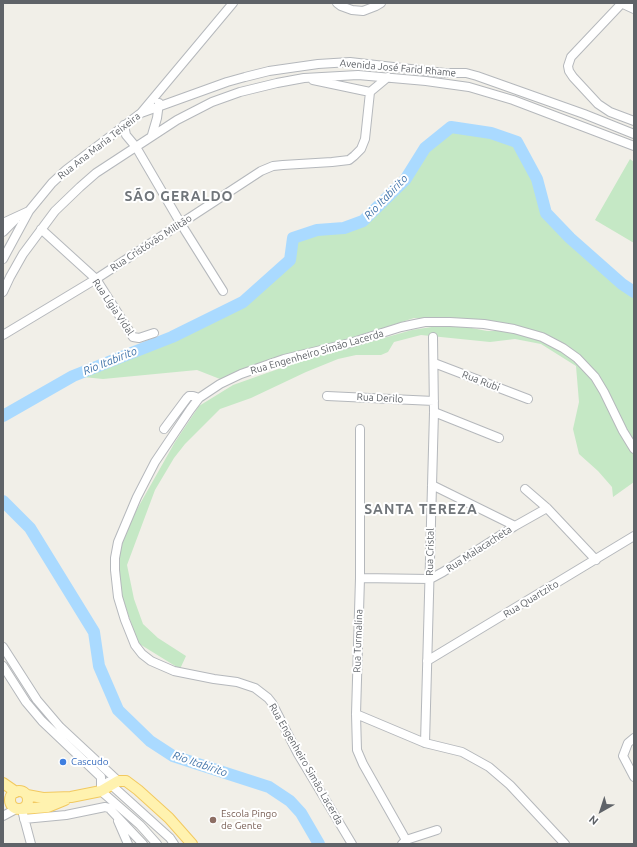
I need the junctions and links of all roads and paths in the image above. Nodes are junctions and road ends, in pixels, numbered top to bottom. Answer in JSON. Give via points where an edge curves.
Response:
{"nodes":[{"id":1,"x":233,"y":3,"type":"edge"},
{"id":2,"x":337,"y":3,"type":"edge"},
{"id":3,"x":381,"y":3,"type":"edge"},
{"id":4,"x":621,"y":3,"type":"edge"},
{"id":5,"x":634,"y":9,"type":"edge"},
{"id":6,"x":388,"y":77,"type":"junction"},
{"id":7,"x":304,"y":78,"type":"junction"},
{"id":8,"x":168,"y":82,"type":"junction"},
{"id":9,"x":370,"y":92,"type":"junction"},
{"id":10,"x":598,"y":104,"type":"junction"},
{"id":11,"x":158,"y":106,"type":"junction"},
{"id":12,"x":141,"y":113,"type":"junction"},
{"id":13,"x":584,"y":114,"type":"junction"},
{"id":14,"x":634,"y":121,"type":"edge"},
{"id":15,"x":124,"y":125,"type":"junction"},
{"id":16,"x":634,"y":134,"type":"edge"},
{"id":17,"x":152,"y":135,"type":"junction"},
{"id":18,"x":634,"y":146,"type":"edge"},
{"id":19,"x":136,"y":147,"type":"junction"},
{"id":20,"x":29,"y":212,"type":"junction"},
{"id":21,"x":18,"y":216,"type":"junction"},
{"id":22,"x":3,"y":223,"type":"edge"},
{"id":23,"x":181,"y":224,"type":"junction"},
{"id":24,"x":41,"y":229,"type":"junction"},
{"id":25,"x":3,"y":232,"type":"edge"},
{"id":26,"x":3,"y":259,"type":"edge"},
{"id":27,"x":6,"y":274,"type":"edge"},
{"id":28,"x":96,"y":279,"type":"junction"},
{"id":29,"x":223,"y":291,"type":"dead end"},
{"id":30,"x":3,"y":292,"type":"edge"},
{"id":31,"x":5,"y":331,"type":"edge"},
{"id":32,"x":154,"y":333,"type":"dead end"},
{"id":33,"x":433,"y":337,"type":"dead end"},
{"id":34,"x":434,"y":363,"type":"junction"},
{"id":35,"x":327,"y":396,"type":"dead end"},
{"id":36,"x":199,"y":398,"type":"junction"},
{"id":37,"x":528,"y":399,"type":"dead end"},
{"id":38,"x":434,"y":401,"type":"junction"},
{"id":39,"x":434,"y":412,"type":"junction"},
{"id":40,"x":164,"y":429,"type":"dead end"},
{"id":41,"x":360,"y":429,"type":"dead end"},
{"id":42,"x":499,"y":438,"type":"dead end"},
{"id":43,"x":634,"y":449,"type":"edge"},
{"id":44,"x":432,"y":485,"type":"junction"},
{"id":45,"x":525,"y":489,"type":"dead end"},
{"id":46,"x":547,"y":508,"type":"junction"},
{"id":47,"x":515,"y":526,"type":"junction"},
{"id":48,"x":634,"y":536,"type":"edge"},
{"id":49,"x":596,"y":560,"type":"junction"},
{"id":50,"x":360,"y":578,"type":"junction"},
{"id":51,"x":430,"y":579,"type":"junction"},
{"id":52,"x":3,"y":647,"type":"edge"},
{"id":53,"x":427,"y":661,"type":"junction"},
{"id":54,"x":3,"y":666,"type":"edge"},
{"id":55,"x":356,"y":714,"type":"junction"},
{"id":56,"x":634,"y":738,"type":"edge"},
{"id":57,"x":425,"y":743,"type":"junction"},
{"id":58,"x":634,"y":777,"type":"edge"},
{"id":59,"x":101,"y":778,"type":"junction"},
{"id":60,"x":119,"y":782,"type":"junction"},
{"id":61,"x":3,"y":783,"type":"edge"},
{"id":62,"x":101,"y":791,"type":"junction"},
{"id":63,"x":16,"y":792,"type":"junction"},
{"id":64,"x":26,"y":795,"type":"junction"},
{"id":65,"x":71,"y":797,"type":"junction"},
{"id":66,"x":3,"y":798,"type":"edge"},
{"id":67,"x":19,"y":811,"type":"junction"},
{"id":68,"x":116,"y":815,"type":"junction"},
{"id":69,"x":3,"y":816,"type":"edge"},
{"id":70,"x":437,"y":830,"type":"dead end"},
{"id":71,"x":404,"y":842,"type":"edge"},
{"id":72,"x":31,"y":844,"type":"edge"},
{"id":73,"x":128,"y":844,"type":"edge"},
{"id":74,"x":143,"y":844,"type":"edge"},
{"id":75,"x":156,"y":844,"type":"edge"},
{"id":76,"x":174,"y":844,"type":"edge"},
{"id":77,"x":191,"y":844,"type":"edge"},
{"id":78,"x":352,"y":844,"type":"edge"},
{"id":79,"x":565,"y":844,"type":"edge"}],
"edges":[{"from":1,"to":8,"type":"street","name":"Rua Ana Maria Teixeira"},
{"from":2,"to":3,"type":"street","via":[[352,10],[363,11]]},
{"from":4,"to":5,"type":"street"},
{"from":4,"to":10,"type":"street","via":[[571,57],[568,66],[573,77]]},
{"from":6,"to":7,"type":"street","via":[[358,75]]},
{"from":6,"to":9,"type":"street"},
{"from":6,"to":18,"type":"street","via":[[469,87],[513,100]]},
{"from":7,"to":9,"type":"street"},
{"from":7,"to":17,"type":"street","via":[[277,82],[212,102]]},
{"from":8,"to":11,"type":"street"},
{"from":8,"to":12,"type":"street","name":"Rua Ana Maria Teixeira"},
{"from":9,"to":23,"type":"street","name":"Rua Cristóvão Militão","via":[[365,139],[361,149],[354,156],[344,161],[283,165],[266,169]]},
{"from":10,"to":13,"type":"street"},
{"from":10,"to":14,"type":"street","via":[[610,112]]},
{"from":11,"to":12,"type":"street","name":"Avenida José Farid Rhame"},
{"from":11,"to":13,"type":"street","name":"Avenida José Farid Rhame","via":[[227,82],[269,71],[350,62],[477,76]]},
{"from":11,"to":17,"type":"street"},
{"from":12,"to":15,"type":"street","name":"Rua Ana Maria Teixeira"},
{"from":13,"to":16,"type":"street","name":"Avenida José Farid Rhame"},
{"from":15,"to":19,"type":"street","via":[[126,135]]},
{"from":15,"to":20,"type":"street","name":"Rua Ana Maria Teixeira","via":[[66,170]]},
{"from":17,"to":19,"type":"street"},
{"from":19,"to":23,"type":"street"},
{"from":19,"to":24,"type":"street","via":[[96,173],[55,211]]},
{"from":20,"to":21,"type":"street"},
{"from":20,"to":26,"type":"street","name":"Rua Ana Maria Teixeira"},
{"from":21,"to":22,"type":"street"},
{"from":21,"to":25,"type":"street"},
{"from":23,"to":28,"type":"street","name":"Rua Cristóvão Militão"},
{"from":23,"to":29,"type":"street"},
{"from":24,"to":27,"type":"street"},
{"from":24,"to":28,"type":"street","name":"Rua Lígia Vidal"},
{"from":27,"to":30,"type":"street"},
{"from":28,"to":31,"type":"street","name":"Rua Cristóvão Militão"},
{"from":28,"to":32,"type":"street","name":"Rua Lígia Vidal","via":[[133,337],[139,338]]},
{"from":33,"to":34,"type":"street","name":"Rua Cristal"},
{"from":34,"to":37,"type":"street","name":"Rua Rubi"},
{"from":34,"to":38,"type":"street","name":"Rua Cristal"},
{"from":35,"to":38,"type":"street","name":"Rua Derilo"},
{"from":36,"to":40,"type":"street","via":[[189,396]]},
{"from":36,"to":43,"type":"street","name":"Rua Engenheiro Simão Lacerda","via":[[240,374],[401,327],[425,322],[484,324],[542,337],[577,358],[595,377]]},
{"from":36,"to":78,"type":"street","name":"Rua Engenheiro Simão Lacerda","via":[[155,462],[118,542],[115,570],[118,597],[125,620],[135,645],[151,661],[174,671],[237,682],[255,688],[268,698]]},
{"from":38,"to":39,"type":"street","name":"Rua Cristal"},
{"from":39,"to":42,"type":"street"},
{"from":39,"to":44,"type":"street","name":"Rua Cristal"},
{"from":41,"to":50,"type":"street","name":"Rua Turmalina"},
{"from":44,"to":47,"type":"street"},
{"from":44,"to":51,"type":"street","name":"Rua Cristal"},
{"from":45,"to":46,"type":"street"},
{"from":46,"to":47,"type":"street","name":"Rua Malacacheta"},
{"from":46,"to":49,"type":"street"},
{"from":47,"to":51,"type":"street","name":"Rua Malacacheta"},
{"from":48,"to":49,"type":"street","name":"Rua Quartzito"},
{"from":49,"to":53,"type":"street","name":"Rua Quartzito"},
{"from":50,"to":51,"type":"street","name":"Rua Malacacheta"},
{"from":50,"to":55,"type":"street","name":"Rua Turmalina"},
{"from":51,"to":53,"type":"street","name":"Rua Cristal"},
{"from":52,"to":60,"type":"street","via":[[37,700],[60,727]]},
{"from":53,"to":57,"type":"street","name":"Rua Cristal"},
{"from":54,"to":59,"type":"street","via":[[26,702],[42,721]]},
{"from":55,"to":57,"type":"street"},
{"from":55,"to":71,"type":"street","name":"Rua Turmalina","via":[[359,757]]},
{"from":56,"to":58,"type":"street","via":[[628,743],[623,756]]},
{"from":57,"to":79,"type":"street","via":[[462,752],[489,767],[510,785]]},
{"from":59,"to":60,"type":"street"},
{"from":59,"to":62,"type":"street"},
{"from":60,"to":62,"type":"main road"},
{"from":60,"to":76,"type":"street"},
{"from":60,"to":77,"type":"main road","via":[[138,790],[169,818]]},
{"from":61,"to":63,"type":"main road"},
{"from":62,"to":65,"type":"main road"},
{"from":62,"to":75,"type":"street","via":[[140,825]]},
{"from":63,"to":64,"type":"main road"},
{"from":63,"to":67,"type":"main road","via":[[10,799]]},
{"from":64,"to":65,"type":"main road","via":[[43,798]]},
{"from":64,"to":67,"type":"main road","via":[[28,803]]},
{"from":65,"to":67,"type":"main road","via":[[48,807]]},
{"from":66,"to":67,"type":"main road"},
{"from":67,"to":68,"type":"street","via":[[66,815],[105,807]]},
{"from":67,"to":69,"type":"street"},
{"from":67,"to":72,"type":"street"},
{"from":68,"to":73,"type":"street"},
{"from":68,"to":74,"type":"street"},
{"from":70,"to":71,"type":"street","name":"Rua Turmalina"}]}
